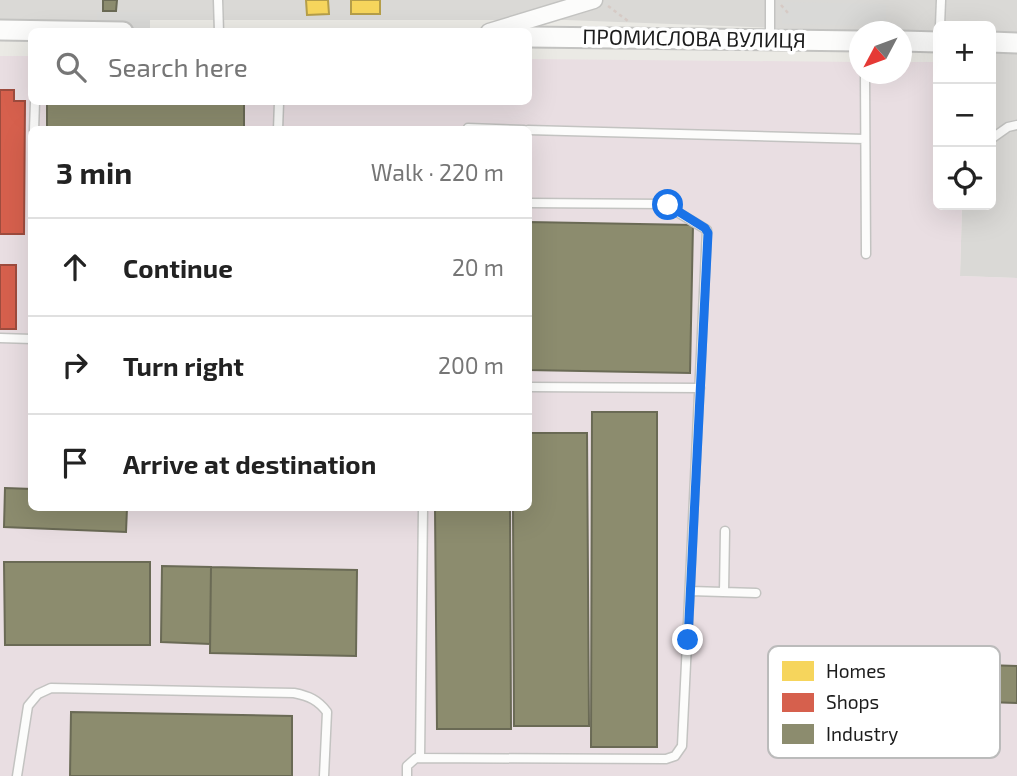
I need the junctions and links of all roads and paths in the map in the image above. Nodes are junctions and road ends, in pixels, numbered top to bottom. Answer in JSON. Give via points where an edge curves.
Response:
{"nodes":[{"id":1,"x":218,"y":0,"type":"edge"},
{"id":2,"x":594,"y":0,"type":"edge"},
{"id":3,"x":770,"y":0,"type":"edge"},
{"id":4,"x":776,"y":0,"type":"edge"},
{"id":5,"x":941,"y":0,"type":"edge"},
{"id":6,"x":553,"y":7,"type":"edge"},
{"id":7,"x":788,"y":13,"type":"dead end"},
{"id":8,"x":940,"y":21,"type":"edge"},
{"id":9,"x":219,"y":28,"type":"edge"},
{"id":10,"x":499,"y":28,"type":"edge"},
{"id":11,"x":0,"y":30,"type":"edge"},
{"id":12,"x":28,"y":30,"type":"edge"},
{"id":13,"x":532,"y":37,"type":"edge"},
{"id":14,"x":769,"y":40,"type":"junction"},
{"id":15,"x":849,"y":41,"type":"edge"},
{"id":16,"x":912,"y":41,"type":"edge"},
{"id":17,"x":933,"y":42,"type":"edge"},
{"id":18,"x":996,"y":42,"type":"edge"},
{"id":19,"x":1017,"y":43,"type":"edge"},
{"id":20,"x":865,"y":84,"type":"edge"},
{"id":21,"x":35,"y":105,"type":"edge"},
{"id":22,"x":279,"y":105,"type":"edge"},
{"id":23,"x":1017,"y":125,"type":"edge"},
{"id":24,"x":34,"y":126,"type":"edge"},
{"id":25,"x":278,"y":126,"type":"edge"},
{"id":26,"x":532,"y":130,"type":"edge"},
{"id":27,"x":996,"y":135,"type":"edge"},
{"id":28,"x":865,"y":139,"type":"junction"},
{"id":29,"x":532,"y":203,"type":"edge"},
{"id":30,"x":866,"y":254,"type":"dead end"},
{"id":31,"x":0,"y":338,"type":"edge"},
{"id":32,"x":28,"y":339,"type":"edge"},
{"id":33,"x":532,"y":387,"type":"edge"},
{"id":34,"x":700,"y":388,"type":"junction"},
{"id":35,"x":423,"y":511,"type":"edge"},
{"id":36,"x":725,"y":531,"type":"dead end"},
{"id":37,"x":690,"y":591,"type":"junction"},
{"id":38,"x":724,"y":592,"type":"junction"},
{"id":39,"x":756,"y":593,"type":"dead end"},
{"id":40,"x":420,"y":758,"type":"junction"},
{"id":41,"x":17,"y":776,"type":"edge"},
{"id":42,"x":324,"y":776,"type":"edge"},
{"id":43,"x":407,"y":776,"type":"edge"}],
"edges":[{"from":1,"to":9,"type":"lane"},
{"from":2,"to":6,"type":"street"},
{"from":3,"to":14,"type":"lane"},
{"from":4,"to":7,"type":"path"},
{"from":5,"to":8,"type":"lane"},
{"from":6,"to":10,"type":"street"},
{"from":11,"to":12,"type":"street"},
{"from":13,"to":14,"type":"street","name":"ПРОМИСЛОВА ВУЛИЦЯ"},
{"from":14,"to":15,"type":"street","name":"ПРОМИСЛОВА ВУЛИЦЯ"},
{"from":16,"to":17,"type":"street"},
{"from":18,"to":19,"type":"street"},
{"from":20,"to":28,"type":"lane"},
{"from":21,"to":24,"type":"lane"},
{"from":22,"to":25,"type":"lane"},
{"from":23,"to":27,"type":"lane"},
{"from":26,"to":28,"type":"lane"},
{"from":28,"to":30,"type":"lane"},
{"from":29,"to":34,"type":"lane","via":[[664,204],[705,228]]},
{"from":31,"to":32,"type":"lane"},
{"from":33,"to":34,"type":"lane"},
{"from":34,"to":37,"type":"lane"},
{"from":35,"to":40,"type":"lane"},
{"from":36,"to":38,"type":"lane"},
{"from":37,"to":38,"type":"lane"},
{"from":37,"to":40,"type":"lane","via":[[682,746],[675,756],[666,760]]},
{"from":38,"to":39,"type":"lane"},
{"from":40,"to":43,"type":"lane","via":[[409,762]]},
{"from":41,"to":42,"type":"lane","via":[[28,706],[51,688],[294,692],[308,696],[327,712]]}]}
